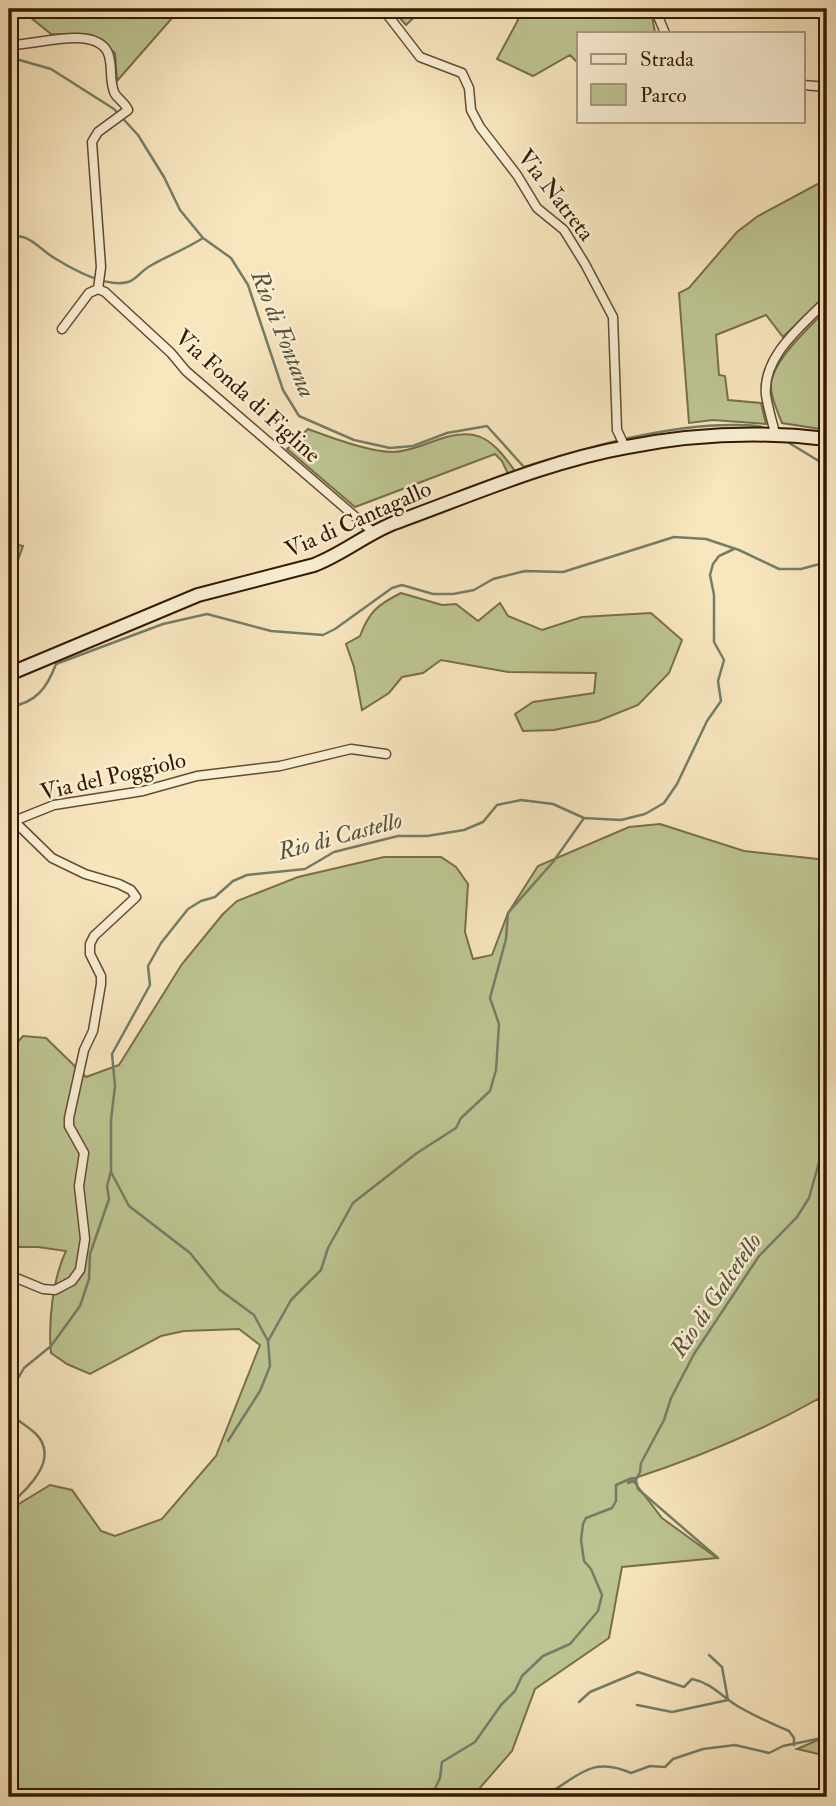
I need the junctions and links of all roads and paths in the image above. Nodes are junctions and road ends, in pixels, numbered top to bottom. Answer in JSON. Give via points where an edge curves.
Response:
{"nodes":[{"id":1,"x":383,"y":9,"type":"edge"},
{"id":2,"x":655,"y":9,"type":"edge"},
{"id":3,"x":665,"y":32,"type":"edge"},
{"id":4,"x":9,"y":45,"type":"edge"},
{"id":5,"x":804,"y":85,"type":"edge"},
{"id":6,"x":827,"y":87,"type":"edge"},
{"id":7,"x":98,"y":289,"type":"junction"},
{"id":8,"x":827,"y":300,"type":"edge"},
{"id":9,"x":62,"y":329,"type":"dead end"},
{"id":10,"x":771,"y":434,"type":"junction"},
{"id":11,"x":827,"y":439,"type":"edge"},
{"id":12,"x":623,"y":443,"type":"junction"},
{"id":13,"x":373,"y":532,"type":"junction"},
{"id":14,"x":9,"y":645,"type":"edge"},
{"id":15,"x":12,"y":673,"type":"edge"},
{"id":16,"x":386,"y":754,"type":"dead end"},
{"id":17,"x":11,"y":823,"type":"edge"},
{"id":18,"x":9,"y":1275,"type":"edge"}],
"edges":[{"from":1,"to":12,"type":"street","name":"Via Natreta","via":[[420,57],[462,73],[480,127],[537,208],[564,230],[585,264],[613,317],[617,430]]},
{"from":2,"to":3,"type":"street"},
{"from":4,"to":7,"type":"street","via":[[58,38],[90,40],[102,44],[109,54],[115,94],[128,110],[92,142],[101,267]]},
{"from":5,"to":6,"type":"street"},
{"from":7,"to":9,"type":"street","via":[[89,293]]},
{"from":7,"to":13,"type":"street","name":"Via Fonda di Figline"},
{"from":8,"to":10,"type":"street","via":[[780,349],[771,366],[766,395]]},
{"from":10,"to":11,"type":"street","name":"Via di Cantagallo"},
{"from":10,"to":12,"type":"street","name":"Via di Cantagallo"},
{"from":12,"to":13,"type":"street","name":"Via di Cantagallo"},
{"from":13,"to":15,"type":"street","name":"Via di Cantagallo","via":[[332,558],[198,595]]},
{"from":14,"to":15,"type":"street"},
{"from":16,"to":17,"type":"street","name":"Via del Poggiolo","via":[[351,749],[280,766],[197,776],[143,791],[54,805]]},
{"from":17,"to":18,"type":"street","via":[[52,858],[119,884],[136,897],[90,944],[101,984],[69,1118],[83,1153],[79,1186],[85,1239],[80,1270],[72,1281],[55,1290]]}]}
